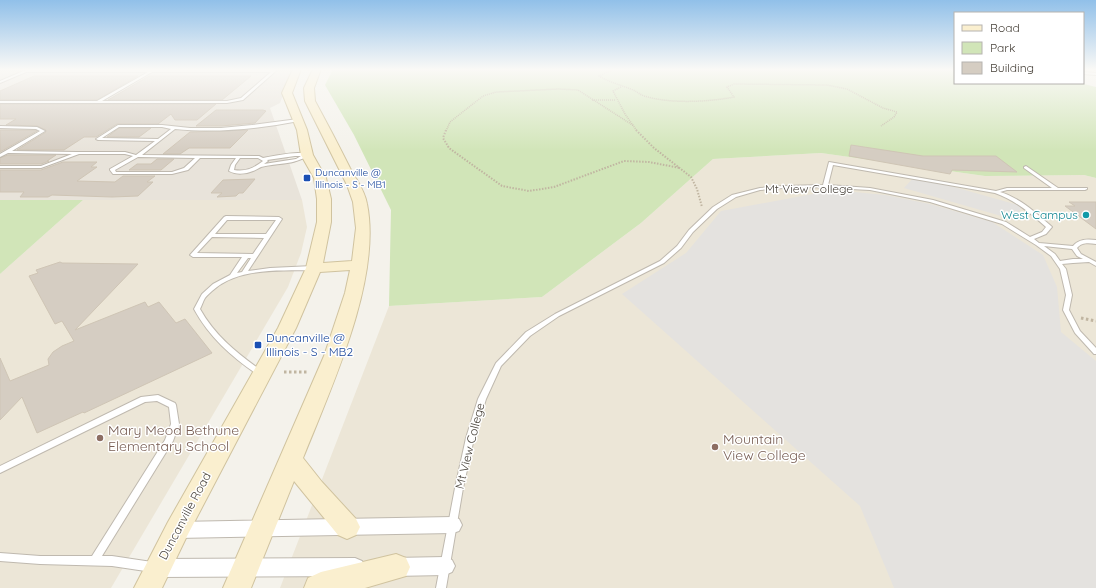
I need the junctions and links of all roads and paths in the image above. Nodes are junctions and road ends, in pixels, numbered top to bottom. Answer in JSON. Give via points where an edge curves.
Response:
{"nodes":[{"id":1,"x":108,"y":96,"type":"edge"},
{"id":2,"x":245,"y":96,"type":"edge"},
{"id":3,"x":289,"y":96,"type":"edge"},
{"id":4,"x":310,"y":96,"type":"edge"},
{"id":5,"x":482,"y":96,"type":"edge"},
{"id":6,"x":587,"y":96,"type":"edge"},
{"id":7,"x":615,"y":96,"type":"edge"},
{"id":8,"x":648,"y":96,"type":"edge"},
{"id":9,"x":734,"y":96,"type":"edge"},
{"id":10,"x":861,"y":96,"type":"edge"},
{"id":11,"x":592,"y":100,"type":"junction"},
{"id":12,"x":616,"y":100,"type":"junction"},
{"id":13,"x":0,"y":102,"type":"edge"},
{"id":14,"x":99,"y":102,"type":"junction"},
{"id":15,"x":298,"y":120,"type":"junction"},
{"id":16,"x":634,"y":126,"type":"junction"},
{"id":17,"x":881,"y":126,"type":"dead end"},
{"id":18,"x":0,"y":127,"type":"edge"},
{"id":19,"x":174,"y":128,"type":"junction"},
{"id":20,"x":159,"y":140,"type":"junction"},
{"id":21,"x":334,"y":150,"type":"junction"},
{"id":22,"x":7,"y":152,"type":"junction"},
{"id":23,"x":79,"y":153,"type":"junction"},
{"id":24,"x":307,"y":155,"type":"junction"},
{"id":25,"x":0,"y":156,"type":"edge"},
{"id":26,"x":137,"y":156,"type":"junction"},
{"id":27,"x":199,"y":156,"type":"junction"},
{"id":28,"x":239,"y":157,"type":"junction"},
{"id":29,"x":263,"y":160,"type":"junction"},
{"id":30,"x":260,"y":166,"type":"junction"},
{"id":31,"x":0,"y":167,"type":"edge"},
{"id":32,"x":1026,"y":167,"type":"dead end"},
{"id":33,"x":680,"y":168,"type":"junction"},
{"id":34,"x":825,"y":187,"type":"junction"},
{"id":35,"x":1057,"y":189,"type":"junction"},
{"id":36,"x":1085,"y":189,"type":"dead end"},
{"id":37,"x":996,"y":192,"type":"junction"},
{"id":38,"x":705,"y":218,"type":"junction"},
{"id":39,"x":211,"y":235,"type":"junction"},
{"id":40,"x":266,"y":236,"type":"junction"},
{"id":41,"x":1030,"y":239,"type":"junction"},
{"id":42,"x":1096,"y":242,"type":"edge"},
{"id":43,"x":1038,"y":244,"type":"junction"},
{"id":44,"x":1074,"y":248,"type":"junction"},
{"id":45,"x":246,"y":256,"type":"junction"},
{"id":46,"x":254,"y":256,"type":"junction"},
{"id":47,"x":1089,"y":262,"type":"junction"},
{"id":48,"x":1059,"y":263,"type":"junction"},
{"id":49,"x":1096,"y":264,"type":"edge"},
{"id":50,"x":360,"y":265,"type":"junction"},
{"id":51,"x":314,"y":268,"type":"junction"},
{"id":52,"x":243,"y":274,"type":"junction"},
{"id":53,"x":233,"y":275,"type":"junction"},
{"id":54,"x":1096,"y":352,"type":"edge"},
{"id":55,"x":284,"y":372,"type":"dead end"},
{"id":56,"x":314,"y":372,"type":"dead end"},
{"id":57,"x":262,"y":374,"type":"junction"},
{"id":58,"x":291,"y":460,"type":"junction"},
{"id":59,"x":0,"y":470,"type":"edge"},
{"id":60,"x":453,"y":525,"type":"junction"},
{"id":61,"x":348,"y":527,"type":"junction"},
{"id":62,"x":262,"y":529,"type":"junction"},
{"id":63,"x":177,"y":530,"type":"junction"},
{"id":64,"x":0,"y":557,"type":"edge"},
{"id":65,"x":94,"y":561,"type":"junction"},
{"id":66,"x":445,"y":566,"type":"junction"},
{"id":67,"x":396,"y":567,"type":"junction"},
{"id":68,"x":158,"y":568,"type":"junction"},
{"id":69,"x":245,"y":569,"type":"junction"},
{"id":70,"x":148,"y":588,"type":"edge"},
{"id":71,"x":237,"y":588,"type":"edge"},
{"id":72,"x":318,"y":588,"type":"edge"},
{"id":73,"x":442,"y":588,"type":"edge"}],
"edges":[{"from":1,"to":14,"type":"lane"},
{"from":2,"to":14,"type":"lane","via":[[227,102]]},
{"from":3,"to":15,"type":"main road","name":"Duncanville Road"},
{"from":4,"to":21,"type":"main road"},
{"from":5,"to":33,"type":"path","via":[[450,122],[443,138],[449,148],[502,186],[529,191],[554,187],[624,161],[649,162]]},
{"from":6,"to":11,"type":"path"},
{"from":7,"to":12,"type":"path"},
{"from":8,"to":9,"type":"path","via":[[685,101]]},
{"from":10,"to":17,"type":"path","via":[[897,112]]},
{"from":11,"to":12,"type":"path"},
{"from":11,"to":16,"type":"path"},
{"from":12,"to":16,"type":"path"},
{"from":13,"to":14,"type":"lane"},
{"from":15,"to":19,"type":"lane","via":[[235,129]]},
{"from":15,"to":24,"type":"main road","name":"Duncanville Road"},
{"from":16,"to":33,"type":"path","via":[[654,148]]},
{"from":18,"to":22,"type":"lane","via":[[43,130]]},
{"from":19,"to":20,"type":"lane"},
{"from":19,"to":20,"type":"lane","via":[[118,126],[98,139]]},
{"from":20,"to":26,"type":"lane"},
{"from":21,"to":24,"type":"main road"},
{"from":21,"to":50,"type":"main road","via":[[360,202],[363,228]]},
{"from":22,"to":23,"type":"lane"},
{"from":22,"to":25,"type":"lane"},
{"from":23,"to":26,"type":"lane","via":[[125,153]]},
{"from":23,"to":31,"type":"lane","via":[[41,168]]},
{"from":24,"to":29,"type":"lane"},
{"from":24,"to":30,"type":"lane","via":[[297,160]]},
{"from":24,"to":51,"type":"main road","name":"Duncanville Road","via":[[320,178],[324,199],[324,222]]},
{"from":26,"to":27,"type":"lane"},
{"from":26,"to":27,"type":"lane","via":[[112,170],[115,173],[172,173],[186,169]]},
{"from":27,"to":28,"type":"lane"},
{"from":28,"to":29,"type":"lane","via":[[259,157]]},
{"from":28,"to":30,"type":"lane","via":[[231,171],[247,172]]},
{"from":29,"to":30,"type":"lane","via":[[266,161]]},
{"from":32,"to":35,"type":"lane"},
{"from":33,"to":38,"type":"path","via":[[697,187]]},
{"from":34,"to":37,"type":"lane","via":[[831,164]]},
{"from":34,"to":38,"type":"lane","name":"Mt View College","via":[[760,189],[734,196]]},
{"from":34,"to":41,"type":"lane","name":"Mt View College","via":[[870,189],[931,201],[994,219]]},
{"from":35,"to":36,"type":"lane"},
{"from":35,"to":37,"type":"lane","via":[[1007,189]]},
{"from":37,"to":41,"type":"lane","via":[[1022,203],[1049,227],[1044,233]]},
{"from":38,"to":60,"type":"lane","name":"Mt View College","via":[[662,262],[557,315],[528,334],[498,365],[482,399],[470,438]]},
{"from":39,"to":40,"type":"lane"},
{"from":39,"to":40,"type":"lane","via":[[226,218],[279,219]]},
{"from":39,"to":45,"type":"lane","via":[[193,255]]},
{"from":40,"to":46,"type":"lane"},
{"from":41,"to":43,"type":"lane","name":"Mt View College"},
{"from":42,"to":44,"type":"lane","via":[[1081,242]]},
{"from":43,"to":44,"type":"lane"},
{"from":43,"to":48,"type":"lane","name":"Mt View College"},
{"from":44,"to":47,"type":"lane"},
{"from":45,"to":46,"type":"lane"},
{"from":45,"to":53,"type":"lane"},
{"from":46,"to":52,"type":"lane"},
{"from":47,"to":48,"type":"lane"},
{"from":47,"to":49,"type":"lane"},
{"from":48,"to":54,"type":"lane","name":"Mt View College","via":[[1063,269],[1069,295],[1066,310],[1077,332]]},
{"from":50,"to":51,"type":"main road"},
{"from":50,"to":58,"type":"main road","via":[[334,356]]},
{"from":51,"to":52,"type":"lane","via":[[261,270]]},
{"from":51,"to":57,"type":"main road","name":"Duncanville Road","via":[[287,328]]},
{"from":52,"to":53,"type":"lane"},
{"from":53,"to":57,"type":"lane","via":[[203,296],[197,309],[203,322],[229,350]]},
{"from":55,"to":56,"type":"path"},
{"from":57,"to":63,"type":"main road","name":"Duncanville Road"},
{"from":58,"to":61,"type":"main road","via":[[313,489]]},
{"from":58,"to":62,"type":"main road"},
{"from":59,"to":65,"type":"lane","via":[[144,399],[158,398],[172,405],[175,424],[169,441]]},
{"from":60,"to":61,"type":"street"},
{"from":60,"to":66,"type":"lane","name":"Mt View College"},
{"from":61,"to":62,"type":"street"},
{"from":62,"to":63,"type":"street"},
{"from":62,"to":69,"type":"main road"},
{"from":63,"to":68,"type":"main road","name":"Duncanville Road"},
{"from":64,"to":65,"type":"lane"},
{"from":65,"to":68,"type":"lane"},
{"from":66,"to":67,"type":"street"},
{"from":66,"to":73,"type":"lane","name":"Mt View College"},
{"from":67,"to":69,"type":"street"},
{"from":67,"to":72,"type":"main road"},
{"from":68,"to":69,"type":"street"},
{"from":68,"to":70,"type":"main road","name":"Duncanville Road"},
{"from":69,"to":71,"type":"main road"}]}
